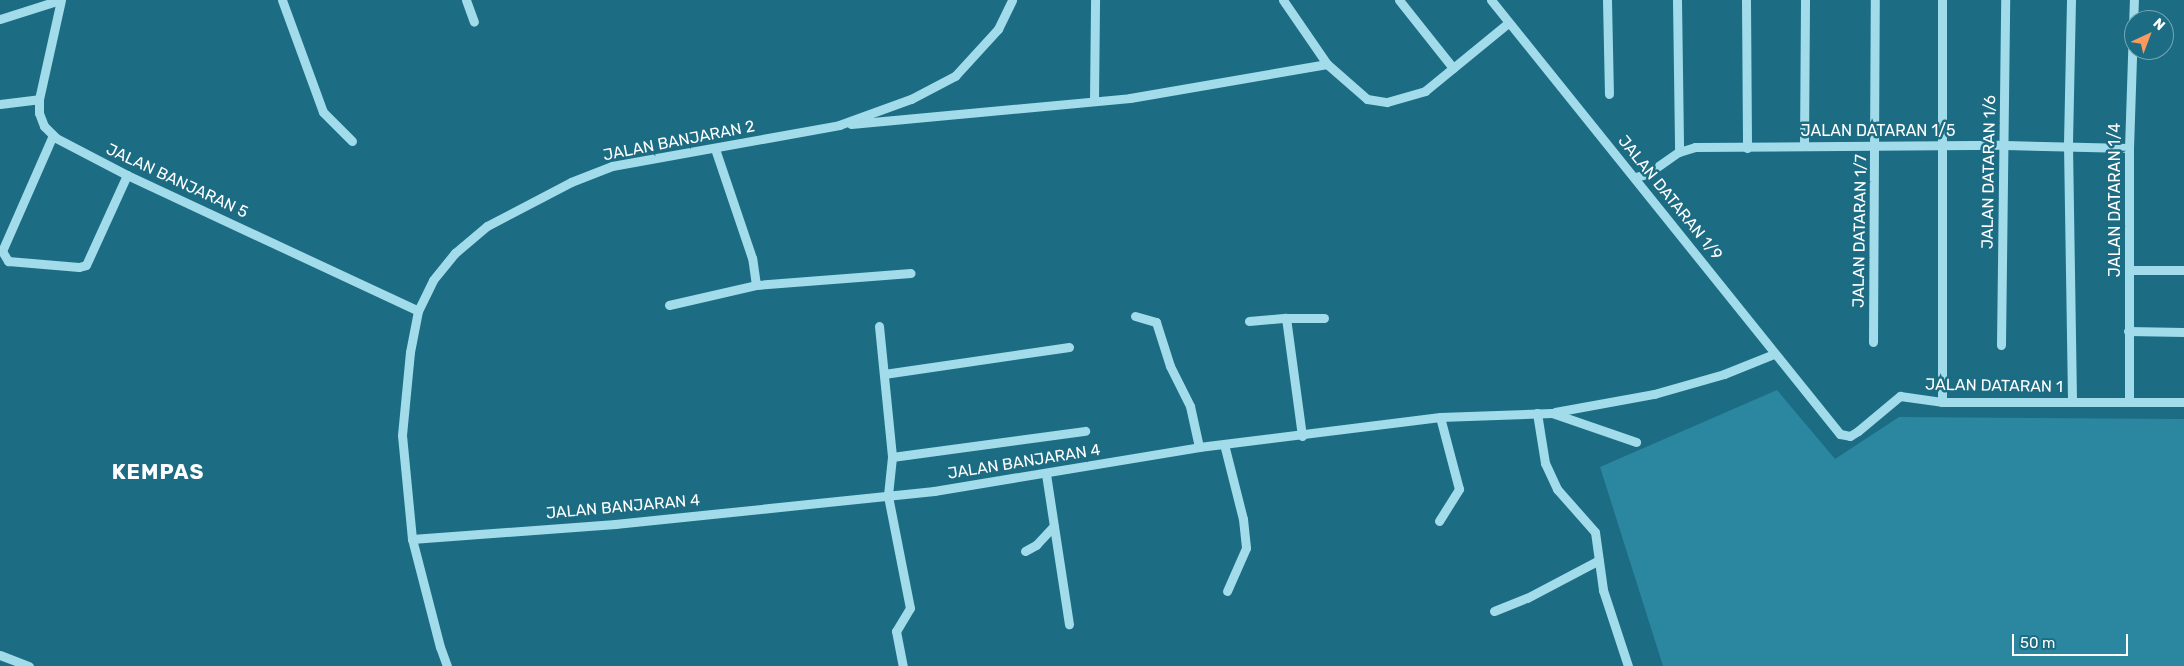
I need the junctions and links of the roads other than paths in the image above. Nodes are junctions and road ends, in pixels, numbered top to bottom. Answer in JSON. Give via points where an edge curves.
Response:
{"nodes":[{"id":1,"x":60,"y":0,"type":"edge"},
{"id":2,"x":282,"y":0,"type":"edge"},
{"id":3,"x":466,"y":0,"type":"edge"},
{"id":4,"x":1012,"y":0,"type":"edge"},
{"id":5,"x":1095,"y":0,"type":"edge"},
{"id":6,"x":1283,"y":0,"type":"edge"},
{"id":7,"x":1399,"y":0,"type":"edge"},
{"id":8,"x":1491,"y":0,"type":"edge"},
{"id":9,"x":1607,"y":0,"type":"edge"},
{"id":10,"x":1677,"y":0,"type":"edge"},
{"id":11,"x":1746,"y":0,"type":"edge"},
{"id":12,"x":1805,"y":0,"type":"edge"},
{"id":13,"x":1875,"y":0,"type":"edge"},
{"id":14,"x":1942,"y":0,"type":"edge"},
{"id":15,"x":2005,"y":0,"type":"edge"},
{"id":16,"x":2071,"y":0,"type":"edge"},
{"id":17,"x":2134,"y":0,"type":"edge"},
{"id":18,"x":0,"y":19,"type":"edge"},
{"id":19,"x":474,"y":22,"type":"dead end"},
{"id":20,"x":1508,"y":24,"type":"junction"},
{"id":21,"x":1327,"y":64,"type":"junction"},
{"id":22,"x":1453,"y":68,"type":"junction"},
{"id":23,"x":1609,"y":94,"type":"dead end"},
{"id":24,"x":39,"y":99,"type":"junction"},
{"id":25,"x":1094,"y":101,"type":"junction"},
{"id":26,"x":0,"y":104,"type":"edge"},
{"id":27,"x":839,"y":125,"type":"junction"},
{"id":28,"x":53,"y":134,"type":"junction"},
{"id":29,"x":352,"y":141,"type":"dead end"},
{"id":30,"x":2005,"y":145,"type":"junction"},
{"id":31,"x":2068,"y":145,"type":"junction"},
{"id":32,"x":1804,"y":146,"type":"junction"},
{"id":33,"x":1877,"y":146,"type":"junction"},
{"id":34,"x":1942,"y":146,"type":"junction"},
{"id":35,"x":1747,"y":148,"type":"junction"},
{"id":36,"x":2129,"y":148,"type":"junction"},
{"id":37,"x":715,"y":149,"type":"junction"},
{"id":38,"x":1680,"y":152,"type":"junction"},
{"id":39,"x":127,"y":175,"type":"junction"},
{"id":40,"x":1635,"y":177,"type":"junction"},
{"id":41,"x":2129,"y":270,"type":"junction"},
{"id":42,"x":2184,"y":270,"type":"edge"},
{"id":43,"x":911,"y":273,"type":"dead end"},
{"id":44,"x":756,"y":285,"type":"junction"},
{"id":45,"x":669,"y":305,"type":"dead end"},
{"id":46,"x":418,"y":311,"type":"junction"},
{"id":47,"x":1134,"y":316,"type":"dead end"},
{"id":48,"x":1286,"y":318,"type":"junction"},
{"id":49,"x":1324,"y":318,"type":"dead end"},
{"id":50,"x":1249,"y":321,"type":"dead end"},
{"id":51,"x":879,"y":326,"type":"dead end"},
{"id":52,"x":2128,"y":331,"type":"junction"},
{"id":53,"x":2184,"y":332,"type":"edge"},
{"id":54,"x":1873,"y":342,"type":"dead end"},
{"id":55,"x":2001,"y":345,"type":"dead end"},
{"id":56,"x":1069,"y":347,"type":"dead end"},
{"id":57,"x":1774,"y":354,"type":"junction"},
{"id":58,"x":884,"y":374,"type":"junction"},
{"id":59,"x":2130,"y":401,"type":"junction"},
{"id":60,"x":1942,"y":402,"type":"junction"},
{"id":61,"x":2072,"y":402,"type":"junction"},
{"id":62,"x":2184,"y":402,"type":"edge"},
{"id":63,"x":1537,"y":413,"type":"junction"},
{"id":64,"x":1552,"y":413,"type":"junction"},
{"id":65,"x":1440,"y":417,"type":"junction"},
{"id":66,"x":1824,"y":417,"type":"joint"},
{"id":67,"x":1085,"y":431,"type":"dead end"},
{"id":68,"x":1302,"y":436,"type":"junction"},
{"id":69,"x":1636,"y":442,"type":"dead end"},
{"id":70,"x":1224,"y":444,"type":"junction"},
{"id":71,"x":1199,"y":447,"type":"junction"},
{"id":72,"x":892,"y":457,"type":"junction"},
{"id":73,"x":1046,"y":474,"type":"junction"},
{"id":74,"x":888,"y":496,"type":"junction"},
{"id":75,"x":1439,"y":520,"type":"dead end"},
{"id":76,"x":1054,"y":526,"type":"junction"},
{"id":77,"x":412,"y":539,"type":"junction"},
{"id":78,"x":1025,"y":551,"type":"dead end"},
{"id":79,"x":1599,"y":560,"type":"junction"},
{"id":80,"x":1227,"y":591,"type":"dead end"},
{"id":81,"x":1494,"y":611,"type":"dead end"},
{"id":82,"x":1069,"y":624,"type":"dead end"},
{"id":83,"x":0,"y":655,"type":"edge"},
{"id":84,"x":29,"y":666,"type":"edge"},
{"id":85,"x":447,"y":666,"type":"edge"},
{"id":86,"x":903,"y":666,"type":"edge"},
{"id":87,"x":1628,"y":666,"type":"edge"}],
"edges":[{"from":1,"to":18,"type":"street"},
{"from":1,"to":24,"type":"street","name":"JALAN BANJARAN 5"},
{"from":2,"to":29,"type":"street","via":[[324,112]]},
{"from":3,"to":19,"type":"street"},
{"from":4,"to":27,"type":"street","name":"JALAN BANJARAN 2","via":[[998,29],[955,76],[911,99]]},
{"from":5,"to":25,"type":"street"},
{"from":6,"to":21,"type":"street"},
{"from":7,"to":22,"type":"street"},
{"from":8,"to":20,"type":"street","name":"JALAN DATARAN 1/9"},
{"from":9,"to":23,"type":"street"},
{"from":10,"to":38,"type":"street"},
{"from":11,"to":35,"type":"street"},
{"from":12,"to":32,"type":"street"},
{"from":13,"to":33,"type":"street","name":"JALAN DATARAN 1/7"},
{"from":14,"to":34,"type":"street"},
{"from":15,"to":30,"type":"street","name":"JALAN DATARAN 1/6"},
{"from":16,"to":31,"type":"street"},
{"from":17,"to":36,"type":"street","name":"JALAN DATARAN 1/4"},
{"from":20,"to":22,"type":"street"},
{"from":20,"to":40,"type":"street","name":"JALAN DATARAN 1/9"},
{"from":21,"to":22,"type":"street","via":[[1367,99],[1387,102],[1426,91]]},
{"from":21,"to":25,"type":"street","via":[[1130,98]]},
{"from":24,"to":26,"type":"street"},
{"from":24,"to":28,"type":"street","name":"JALAN BANJARAN 5","via":[[39,113],[44,126]]},
{"from":25,"to":27,"type":"street"},
{"from":27,"to":37,"type":"street","name":"JALAN BANJARAN 2"},
{"from":28,"to":39,"type":"street","name":"JALAN BANJARAN 5"},
{"from":28,"to":39,"type":"street","via":[[2,251],[8,261],[86,265]]},
{"from":30,"to":31,"type":"street","name":"JALAN DATARAN 1/5"},
{"from":30,"to":34,"type":"street","name":"JALAN DATARAN 1/5"},
{"from":30,"to":55,"type":"street","name":"JALAN DATARAN 1/6"},
{"from":31,"to":36,"type":"street","name":"JALAN DATARAN 1/5"},
{"from":31,"to":61,"type":"street"},
{"from":32,"to":33,"type":"street","name":"JALAN DATARAN 1/5"},
{"from":32,"to":35,"type":"street","name":"JALAN DATARAN 1/5"},
{"from":33,"to":34,"type":"street","name":"JALAN DATARAN 1/5"},
{"from":33,"to":54,"type":"street","name":"JALAN DATARAN 1/7"},
{"from":34,"to":60,"type":"street"},
{"from":35,"to":38,"type":"street","name":"JALAN DATARAN 1/5","via":[[1695,148]]},
{"from":36,"to":41,"type":"street","name":"JALAN DATARAN 1/4"},
{"from":37,"to":44,"type":"street","via":[[752,258]]},
{"from":37,"to":46,"type":"street","name":"JALAN BANJARAN 2","via":[[612,166],[571,182],[487,226],[455,253],[432,280]]},
{"from":38,"to":40,"type":"street","name":"JALAN DATARAN 1/5","via":[[1647,174]]},
{"from":39,"to":46,"type":"street","name":"JALAN BANJARAN 5"},
{"from":40,"to":57,"type":"street","name":"JALAN DATARAN 1/9"},
{"from":41,"to":42,"type":"street"},
{"from":41,"to":52,"type":"street","name":"JALAN DATARAN 1/4"},
{"from":43,"to":44,"type":"street"},
{"from":44,"to":45,"type":"street"},
{"from":46,"to":77,"type":"street","name":"JALAN BANJARAN 2","via":[[410,352],[402,435]]},
{"from":47,"to":71,"type":"street","via":[[1156,322],[1170,366],[1190,406]]},
{"from":48,"to":49,"type":"street"},
{"from":48,"to":50,"type":"street"},
{"from":48,"to":68,"type":"street"},
{"from":51,"to":58,"type":"street"},
{"from":52,"to":53,"type":"street"},
{"from":52,"to":59,"type":"street","name":"JALAN DATARAN 1/4"},
{"from":56,"to":58,"type":"street"},
{"from":57,"to":64,"type":"street","via":[[1724,374],[1654,394]]},
{"from":57,"to":66,"type":"street","name":"JALAN DATARAN 1/9"},
{"from":58,"to":72,"type":"street"},
{"from":59,"to":61,"type":"street","name":"JALAN DATARAN 1"},
{"from":59,"to":62,"type":"street","name":"JALAN DATARAN 1"},
{"from":60,"to":61,"type":"street","name":"JALAN DATARAN 1"},
{"from":60,"to":66,"type":"street","name":"JALAN DATARAN 1","via":[[1900,396],[1850,436],[1840,434]]},
{"from":63,"to":64,"type":"street","name":"JALAN BANJARAN 4"},
{"from":63,"to":65,"type":"street","name":"JALAN BANJARAN 4"},
{"from":63,"to":79,"type":"street","via":[[1545,463],[1557,489],[1595,532]]},
{"from":64,"to":69,"type":"street","name":"JALAN BANJARAN 4"},
{"from":65,"to":68,"type":"street","name":"JALAN BANJARAN 4"},
{"from":65,"to":75,"type":"street","via":[[1459,489]]},
{"from":67,"to":72,"type":"street"},
{"from":68,"to":70,"type":"street","name":"JALAN BANJARAN 4"},
{"from":70,"to":71,"type":"street","name":"JALAN BANJARAN 4"},
{"from":70,"to":80,"type":"street","via":[[1243,519],[1246,548]]},
{"from":71,"to":73,"type":"street","name":"JALAN BANJARAN 4"},
{"from":72,"to":74,"type":"street"},
{"from":73,"to":74,"type":"street","name":"JALAN BANJARAN 4"},
{"from":73,"to":76,"type":"street"},
{"from":74,"to":77,"type":"street","name":"JALAN BANJARAN 4","via":[[615,524]]},
{"from":74,"to":86,"type":"street","via":[[910,608],[896,630]]},
{"from":76,"to":78,"type":"street","via":[[1036,545]]},
{"from":76,"to":82,"type":"street"},
{"from":77,"to":85,"type":"street","name":"JALAN BANJARAN 2"},
{"from":79,"to":81,"type":"street","via":[[1528,598]]},
{"from":79,"to":87,"type":"street","via":[[1603,590]]},
{"from":83,"to":84,"type":"street"}]}
